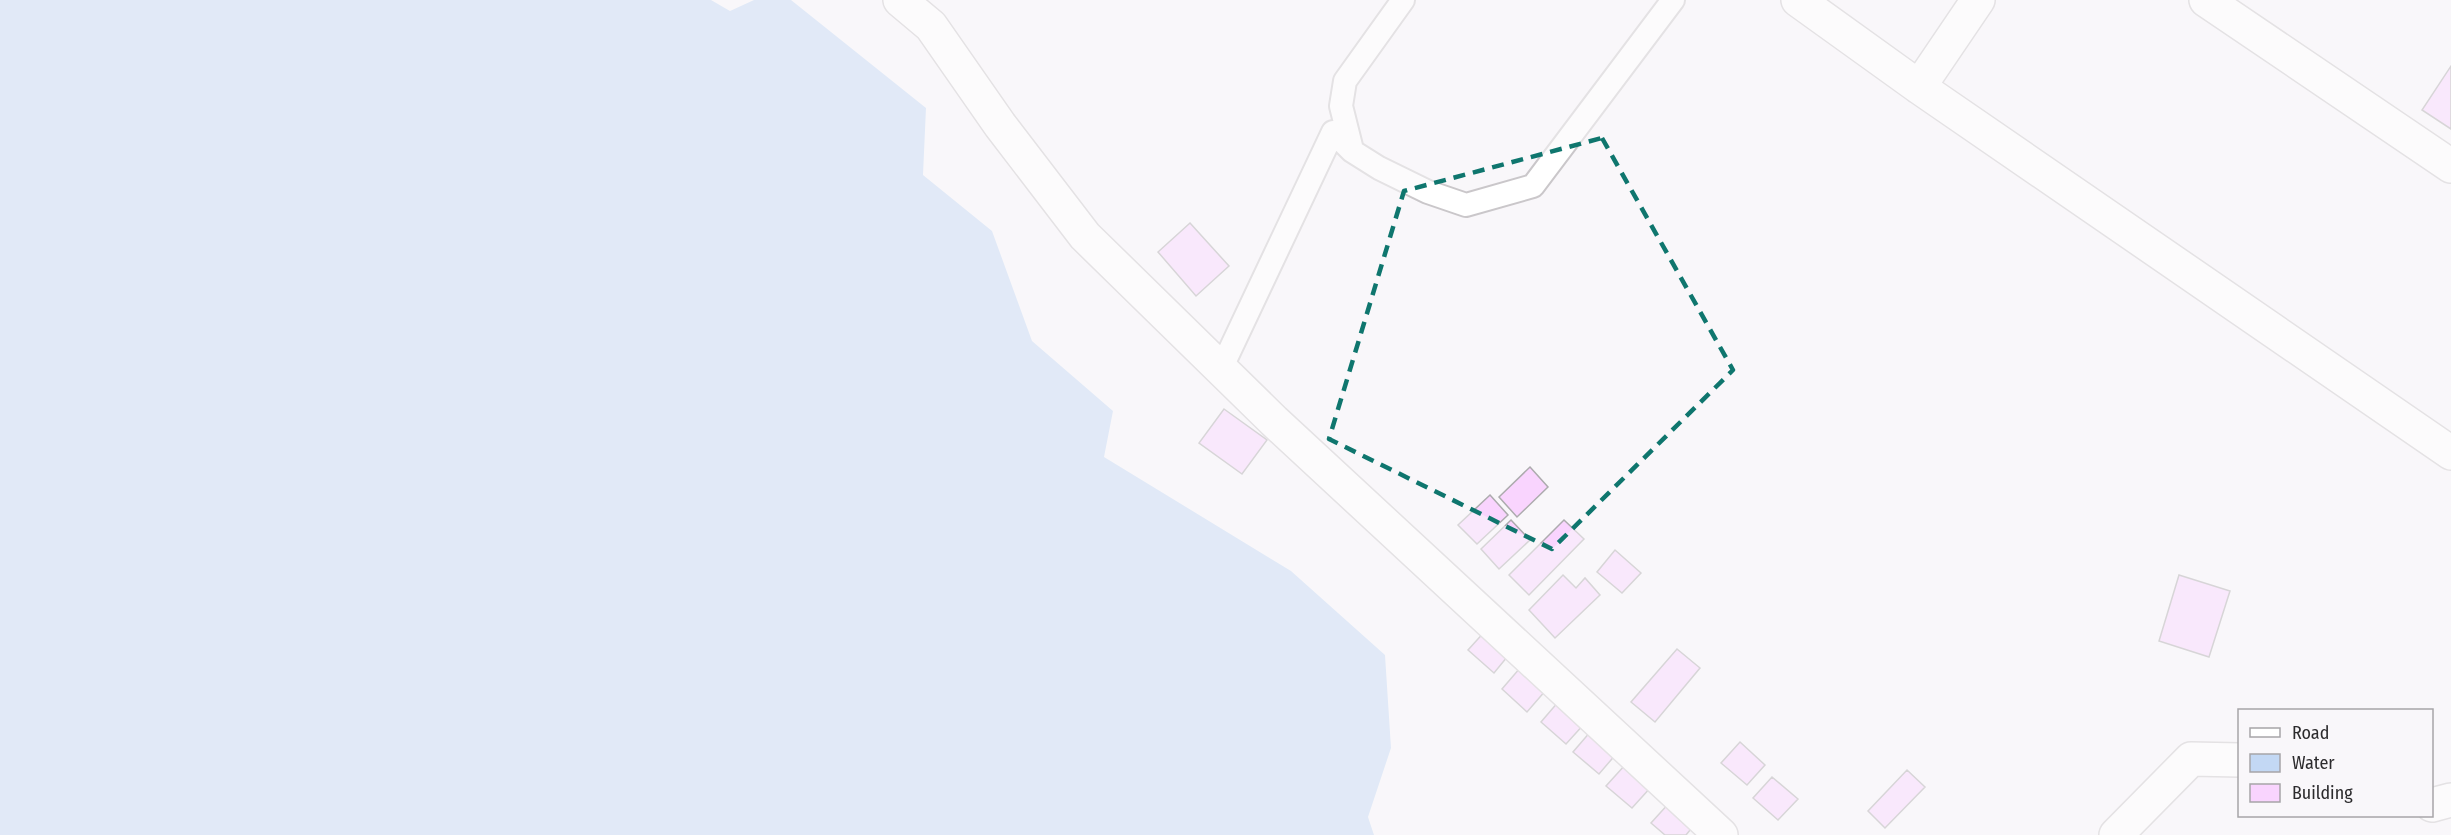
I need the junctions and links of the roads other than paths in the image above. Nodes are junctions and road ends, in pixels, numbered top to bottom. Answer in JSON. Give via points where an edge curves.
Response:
{"nodes":[{"id":1,"x":900,"y":0,"type":"edge"},
{"id":2,"x":1403,"y":0,"type":"edge"},
{"id":3,"x":1673,"y":0,"type":"edge"},
{"id":4,"x":1798,"y":0,"type":"edge"},
{"id":5,"x":1977,"y":0,"type":"edge"},
{"id":6,"x":2206,"y":0,"type":"edge"},
{"id":7,"x":1919,"y":87,"type":"junction"},
{"id":8,"x":1352,"y":151,"type":"junction"},
{"id":9,"x":2451,"y":166,"type":"edge"},
{"id":10,"x":1221,"y":369,"type":"junction"},
{"id":11,"x":2451,"y":453,"type":"edge"},
{"id":12,"x":2238,"y":760,"type":"edge"},
{"id":13,"x":2451,"y":800,"type":"edge"},
{"id":14,"x":2433,"y":805,"type":"edge"},
{"id":15,"x":1721,"y":835,"type":"edge"},
{"id":16,"x":2116,"y":835,"type":"edge"}],
"edges":[{"from":1,"to":10,"type":"street","via":[[931,27],[1085,236]]},
{"from":2,"to":8,"type":"lane","via":[[1345,81],[1341,106]]},
{"from":3,"to":8,"type":"lane","via":[[1533,186],[1466,205],[1428,192]]},
{"from":4,"to":7,"type":"street"},
{"from":5,"to":7,"type":"street"},
{"from":6,"to":9,"type":"street"},
{"from":7,"to":11,"type":"street"},
{"from":8,"to":10,"type":"lane","via":[[1333,132]]},
{"from":10,"to":15,"type":"street"},
{"from":12,"to":16,"type":"street","via":[[2191,759]]},
{"from":13,"to":14,"type":"street"}]}
